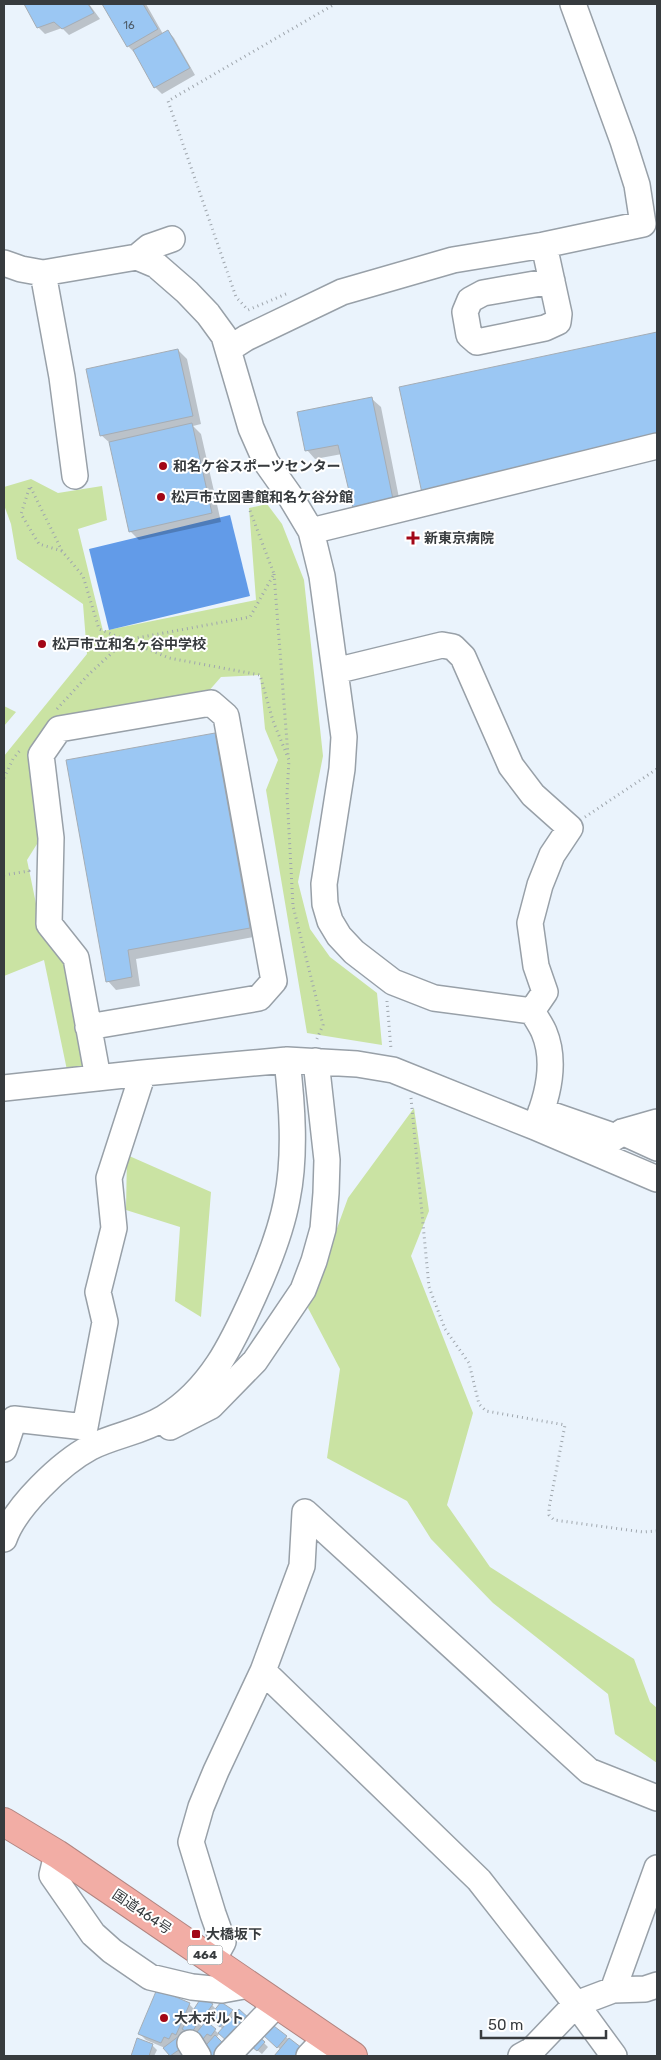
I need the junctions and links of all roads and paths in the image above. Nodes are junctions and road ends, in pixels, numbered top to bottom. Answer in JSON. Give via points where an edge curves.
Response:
{"nodes":[{"id":1,"x":335,"y":4,"type":"edge"},
{"id":2,"x":573,"y":4,"type":"edge"},
{"id":3,"x":650,"y":230,"type":"edge"},
{"id":4,"x":172,"y":239,"type":"dead end"},
{"id":5,"x":544,"y":245,"type":"junction"},
{"id":6,"x":137,"y":257,"type":"junction"},
{"id":7,"x":4,"y":263,"type":"edge"},
{"id":8,"x":43,"y":273,"type":"junction"},
{"id":9,"x":552,"y":281,"type":"dead end"},
{"id":10,"x":299,"y":312,"type":"junction"},
{"id":11,"x":229,"y":349,"type":"junction"},
{"id":12,"x":657,"y":446,"type":"edge"},
{"id":13,"x":75,"y":476,"type":"dead end"},
{"id":14,"x":249,"y":508,"type":"dead end"},
{"id":15,"x":311,"y":531,"type":"junction"},
{"id":16,"x":62,"y":551,"type":"junction"},
{"id":17,"x":274,"y":574,"type":"junction"},
{"id":18,"x":126,"y":640,"type":"junction"},
{"id":19,"x":335,"y":671,"type":"junction"},
{"id":20,"x":56,"y":710,"type":"dead end"},
{"id":21,"x":25,"y":745,"type":"dead end"},
{"id":22,"x":288,"y":760,"type":"junction"},
{"id":23,"x":657,"y":769,"type":"edge"},
{"id":24,"x":4,"y":778,"type":"edge"},
{"id":25,"x":570,"y":828,"type":"junction"},
{"id":26,"x":394,"y":982,"type":"junction"},
{"id":27,"x":532,"y":1011,"type":"junction"},
{"id":28,"x":88,"y":1027,"type":"junction"},
{"id":29,"x":315,"y":1054,"type":"junction"},
{"id":30,"x":287,"y":1060,"type":"junction"},
{"id":31,"x":143,"y":1072,"type":"junction"},
{"id":32,"x":401,"y":1073,"type":"junction"},
{"id":33,"x":98,"y":1078,"type":"junction"},
{"id":34,"x":4,"y":1088,"type":"edge"},
{"id":35,"x":538,"y":1119,"type":"junction"},
{"id":36,"x":657,"y":1122,"type":"edge"},
{"id":37,"x":622,"y":1132,"type":"junction"},
{"id":38,"x":657,"y":1148,"type":"edge"},
{"id":39,"x":657,"y":1179,"type":"edge"},
{"id":40,"x":4,"y":1450,"type":"edge"},
{"id":41,"x":58,"y":1472,"type":"junction"},
{"id":42,"x":6,"y":1528,"type":"edge"},
{"id":43,"x":657,"y":1531,"type":"edge"},
{"id":44,"x":263,"y":1671,"type":"junction"},
{"id":45,"x":657,"y":1798,"type":"edge"},
{"id":46,"x":4,"y":1822,"type":"edge"},
{"id":47,"x":57,"y":1854,"type":"junction"},
{"id":48,"x":657,"y":1868,"type":"edge"},
{"id":49,"x":213,"y":1960,"type":"junction"},
{"id":50,"x":249,"y":1985,"type":"junction"},
{"id":51,"x":657,"y":1985,"type":"edge"},
{"id":52,"x":613,"y":1990,"type":"junction"},
{"id":53,"x":277,"y":2004,"type":"junction"},
{"id":54,"x":576,"y":2004,"type":"junction"},
{"id":55,"x":318,"y":2047,"type":"edge"},
{"id":56,"x":227,"y":2056,"type":"edge"},
{"id":57,"x":353,"y":2056,"type":"edge"},
{"id":58,"x":521,"y":2056,"type":"edge"},
{"id":59,"x":614,"y":2056,"type":"edge"}],
"edges":[{"from":1,"to":10,"type":"path","via":[[168,100],[236,297],[248,310],[292,292]]},
{"from":2,"to":3,"type":"street","via":[[623,140]]},
{"from":3,"to":5,"type":"street"},
{"from":4,"to":6,"type":"street","via":[[149,247]]},
{"from":5,"to":9,"type":"street"},
{"from":5,"to":10,"type":"street","via":[[453,260],[342,292]]},
{"from":6,"to":8,"type":"street"},
{"from":6,"to":11,"type":"street","via":[[156,265],[186,292],[208,314]]},
{"from":7,"to":8,"type":"street"},
{"from":8,"to":13,"type":"street","via":[[62,377]]},
{"from":10,"to":11,"type":"street"},
{"from":11,"to":15,"type":"street","via":[[251,428],[266,462]]},
{"from":12,"to":15,"type":"street"},
{"from":14,"to":17,"type":"path"},
{"from":15,"to":19,"type":"street","via":[[322,576]]},
{"from":16,"to":16,"type":"path","via":[[54,535],[30,486],[22,514],[38,544]]},
{"from":16,"to":18,"type":"path","via":[[83,576],[99,630]]},
{"from":17,"to":18,"type":"path","via":[[250,616]]},
{"from":17,"to":22,"type":"path"},
{"from":18,"to":20,"type":"path"},
{"from":18,"to":22,"type":"path","via":[[170,658],[260,675],[272,721]]},
{"from":19,"to":25,"type":"street","via":[[442,645],[453,647],[463,657],[511,766],[533,795]]},
{"from":19,"to":26,"type":"street","via":[[344,737],[324,884],[325,904],[339,936],[354,952]]},
{"from":21,"to":24,"type":"path","via":[[13,759]]},
{"from":22,"to":29,"type":"path","via":[[286,794],[293,906],[323,1025]]},
{"from":23,"to":25,"type":"path"},
{"from":25,"to":27,"type":"street","via":[[552,855],[530,923],[536,966],[546,992]]},
{"from":26,"to":27,"type":"street","via":[[434,998]]},
{"from":26,"to":32,"type":"path","via":[[386,991]]},
{"from":27,"to":35,"type":"street","via":[[544,1032],[551,1073]]},
{"from":28,"to":28,"type":"street","via":[[76,958],[49,924],[51,838],[41,754],[58,729],[210,703],[226,716],[274,982],[259,998]]},
{"from":28,"to":33,"type":"street"},
{"from":29,"to":30,"type":"street"},
{"from":29,"to":32,"type":"street"},
{"from":29,"to":41,"type":"street","via":[[327,1160],[326,1193],[323,1229],[303,1290],[255,1361],[211,1406],[152,1435]]},
{"from":30,"to":31,"type":"street"},
{"from":30,"to":41,"type":"street","via":[[292,1141],[288,1198],[268,1263],[232,1346],[205,1383],[180,1408],[149,1427],[91,1447]]},
{"from":31,"to":33,"type":"street"},
{"from":31,"to":40,"type":"street","via":[[109,1178],[114,1228],[98,1292],[105,1322],[85,1427],[14,1419]]},
{"from":32,"to":35,"type":"street"},
{"from":32,"to":43,"type":"path","via":[[428,1287],[445,1329],[469,1363],[480,1404],[486,1411],[565,1425],[549,1508],[549,1515],[554,1520]]},
{"from":33,"to":34,"type":"street"},
{"from":35,"to":37,"type":"street","via":[[616,1137]]},
{"from":35,"to":39,"type":"street"},
{"from":36,"to":37,"type":"street"},
{"from":37,"to":38,"type":"street"},
{"from":41,"to":42,"type":"street","via":[[35,1492]]},
{"from":44,"to":45,"type":"street","via":[[302,1566],[305,1512],[589,1771]]},
{"from":44,"to":49,"type":"street","via":[[208,1789],[191,1842],[223,1942]]},
{"from":44,"to":54,"type":"street","via":[[478,1880]]},
{"from":46,"to":47,"type":"highway","name":"国道464号","number":"464"},
{"from":47,"to":49,"type":"highway","name":"国道464号","number":"464"},
{"from":47,"to":50,"type":"street","via":[[52,1875],[93,1934],[142,1972],[192,1987],[222,1990]]},
{"from":48,"to":52,"type":"street"},
{"from":49,"to":50,"type":"highway","name":"国道464号","number":"464"},
{"from":50,"to":53,"type":"highway","name":"国道464号","number":"464"},
{"from":51,"to":52,"type":"street","via":[[644,1989]]},
{"from":52,"to":54,"type":"street"},
{"from":53,"to":55,"type":"highway","name":"国道464号","number":"464"},
{"from":53,"to":56,"type":"street"},
{"from":54,"to":58,"type":"street","via":[[532,2050]]},
{"from":54,"to":59,"type":"street"},
{"from":55,"to":57,"type":"highway","name":"国道464号","number":"464"}]}
